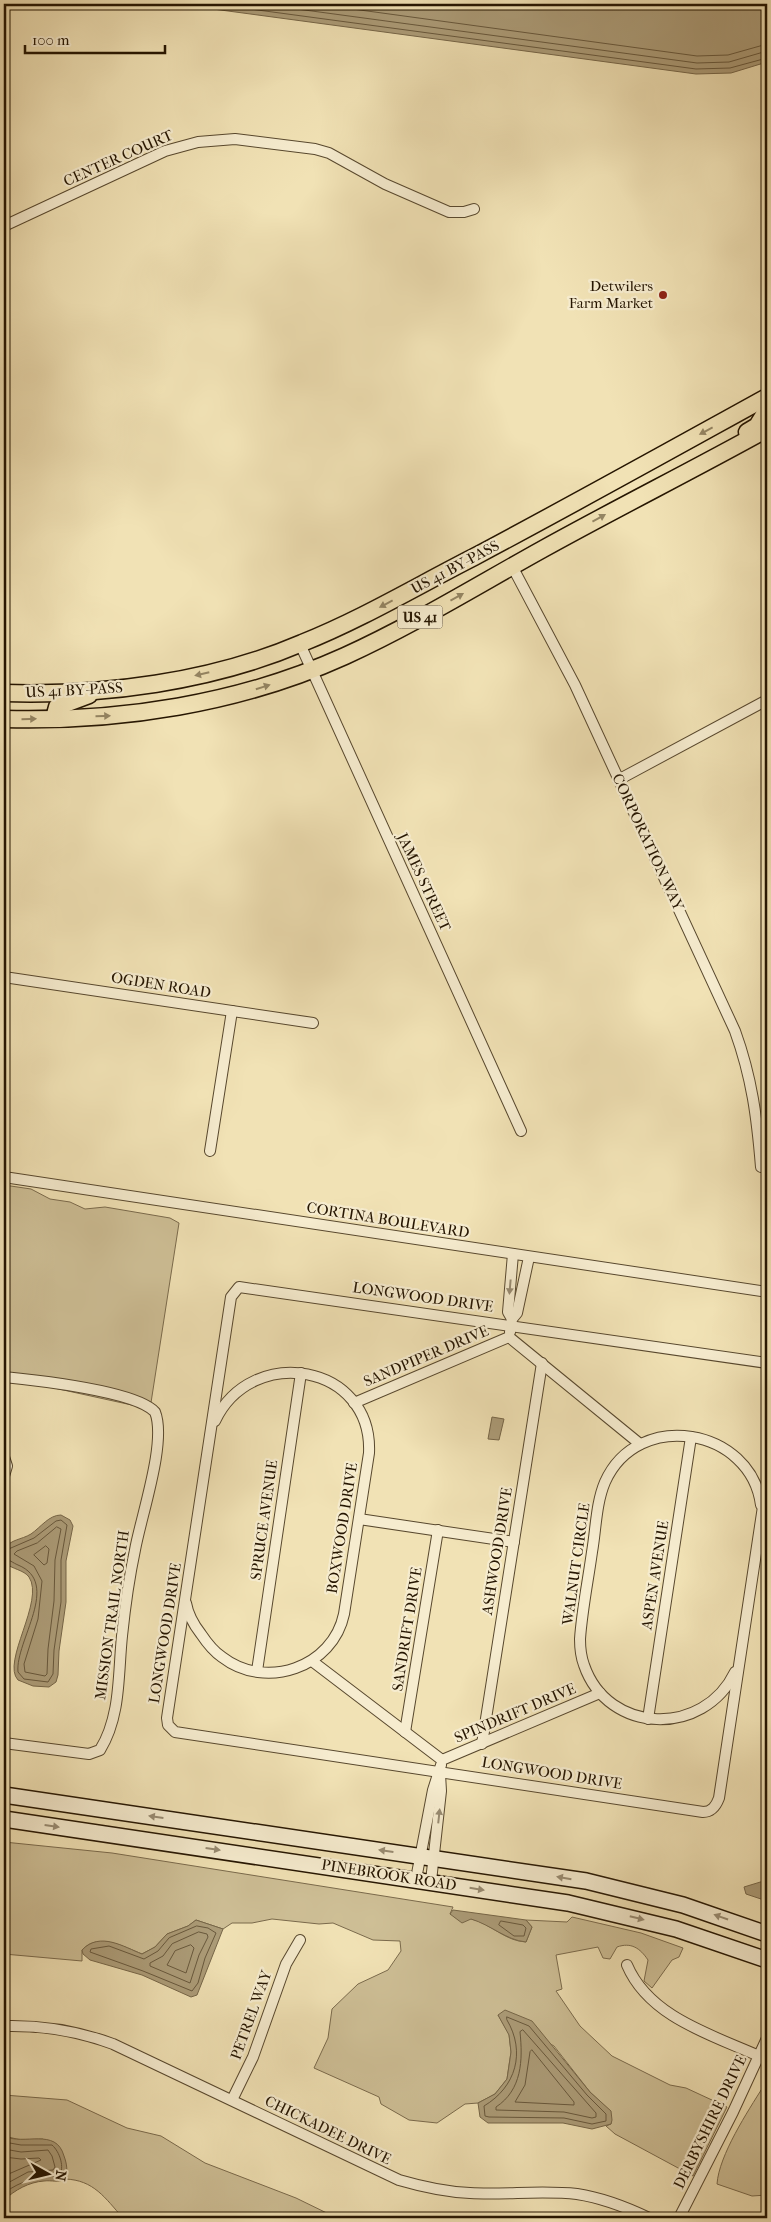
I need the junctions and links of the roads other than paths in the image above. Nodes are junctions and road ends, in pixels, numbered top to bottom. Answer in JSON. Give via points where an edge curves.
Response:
{"nodes":[{"id":1,"x":474,"y":209,"type":"dead end"},
{"id":2,"x":4,"y":226,"type":"edge"},
{"id":3,"x":767,"y":398,"type":"edge"},
{"id":4,"x":767,"y":410,"type":"edge"},
{"id":5,"x":767,"y":429,"type":"edge"},
{"id":6,"x":620,"y":507,"type":"junction"},
{"id":7,"x":528,"y":528,"type":"junction"},
{"id":8,"x":512,"y":566,"type":"junction"},
{"id":9,"x":300,"y":644,"type":"junction"},
{"id":10,"x":311,"y":670,"type":"junction"},
{"id":11,"x":105,"y":689,"type":"junction"},
{"id":12,"x":4,"y":692,"type":"edge"},
{"id":13,"x":767,"y":700,"type":"edge"},
{"id":14,"x":54,"y":718,"type":"junction"},
{"id":15,"x":4,"y":719,"type":"edge"},
{"id":16,"x":618,"y":780,"type":"junction"},
{"id":17,"x":4,"y":977,"type":"edge"},
{"id":18,"x":232,"y":1011,"type":"junction"},
{"id":19,"x":313,"y":1023,"type":"dead end"},
{"id":20,"x":521,"y":1131,"type":"dead end"},
{"id":21,"x":210,"y":1151,"type":"dead end"},
{"id":22,"x":761,"y":1167,"type":"dead end"},
{"id":23,"x":4,"y":1177,"type":"edge"},
{"id":24,"x":513,"y":1254,"type":"junction"},
{"id":25,"x":529,"y":1257,"type":"junction"},
{"id":26,"x":767,"y":1292,"type":"edge"},
{"id":27,"x":511,"y":1322,"type":"junction"},
{"id":28,"x":509,"y":1338,"type":"junction"},
{"id":29,"x":542,"y":1363,"type":"junction"},
{"id":30,"x":767,"y":1363,"type":"edge"},
{"id":31,"x":301,"y":1374,"type":"junction"},
{"id":32,"x":4,"y":1377,"type":"edge"},
{"id":33,"x":354,"y":1402,"type":"junction"},
{"id":34,"x":210,"y":1435,"type":"junction"},
{"id":35,"x":691,"y":1437,"type":"junction"},
{"id":36,"x":640,"y":1444,"type":"junction"},
{"id":37,"x":4,"y":1457,"type":"edge"},
{"id":38,"x":4,"y":1476,"type":"edge"},
{"id":39,"x":767,"y":1480,"type":"edge"},
{"id":40,"x":762,"y":1513,"type":"junction"},
{"id":41,"x":359,"y":1519,"type":"junction"},
{"id":42,"x":438,"y":1530,"type":"junction"},
{"id":43,"x":514,"y":1542,"type":"junction"},
{"id":44,"x":186,"y":1595,"type":"junction"},
{"id":45,"x":312,"y":1661,"type":"junction"},
{"id":46,"x":739,"y":1664,"type":"junction"},
{"id":47,"x":257,"y":1671,"type":"junction"},
{"id":48,"x":600,"y":1693,"type":"junction"},
{"id":49,"x":648,"y":1719,"type":"junction"},
{"id":50,"x":405,"y":1732,"type":"junction"},
{"id":51,"x":4,"y":1743,"type":"edge"},
{"id":52,"x":482,"y":1744,"type":"junction"},
{"id":53,"x":442,"y":1760,"type":"junction"},
{"id":54,"x":440,"y":1771,"type":"junction"},
{"id":55,"x":4,"y":1794,"type":"edge"},
{"id":56,"x":4,"y":1819,"type":"edge"},
{"id":57,"x":427,"y":1857,"type":"junction"},
{"id":58,"x":424,"y":1880,"type":"junction"},
{"id":59,"x":767,"y":1934,"type":"edge"},
{"id":60,"x":300,"y":1940,"type":"dead end"},
{"id":61,"x":767,"y":1960,"type":"edge"},
{"id":62,"x":627,"y":1965,"type":"dead end"},
{"id":63,"x":4,"y":2026,"type":"edge"},
{"id":64,"x":767,"y":2038,"type":"edge"},
{"id":65,"x":759,"y":2056,"type":"junction"},
{"id":66,"x":232,"y":2100,"type":"junction"},
{"id":67,"x":649,"y":2218,"type":"edge"},
{"id":68,"x":680,"y":2218,"type":"edge"}],
"edges":[{"from":1,"to":2,"type":"street","name":"CENTER COURT","via":[[449,212],[322,151],[256,141],[217,140],[165,151]]},
{"from":3,"to":7,"type":"main road","name":"US 41 BY-PASS","number":"US 41","one_way":true},
{"from":4,"to":6,"type":"main road","via":[[752,430],[648,486]]},
{"from":5,"to":6,"type":"main road","name":"US 41 BY-PASS","number":"US 41"},
{"from":8,"to":6,"type":"main road","name":"US 41 BY-PASS","number":"US 41","one_way":true},
{"from":7,"to":8,"type":"main road"},
{"from":7,"to":9,"type":"main road","name":"US 41 BY-PASS","number":"US 41","one_way":true,"via":[[363,616]]},
{"from":10,"to":8,"type":"main road","name":"US 41 BY-PASS","number":"US 41","one_way":true,"via":[[384,637]]},
{"from":8,"to":16,"type":"street","name":"CORPORATION WAY","via":[[575,685]]},
{"from":9,"to":10,"type":"street","name":"JAMES STREET"},
{"from":9,"to":11,"type":"main road","name":"US 41 BY-PASS","number":"US 41","one_way":true,"via":[[199,675]]},
{"from":14,"to":10,"type":"main road","name":"US 41 BY-PASS","number":"US 41","one_way":true,"via":[[188,706],[260,688]]},
{"from":10,"to":20,"type":"street","name":"JAMES STREET"},
{"from":11,"to":12,"type":"main road","name":"US 41 BY-PASS","number":"US 41"},
{"from":11,"to":14,"type":"main road","via":[[57,707]]},
{"from":13,"to":16,"type":"street"},
{"from":15,"to":14,"type":"main road","name":"US 41 BY-PASS","number":"US 41","one_way":true},
{"from":16,"to":22,"type":"street","name":"CORPORATION WAY","via":[[735,1031],[753,1089]]},
{"from":17,"to":18,"type":"street","name":"OGDEN ROAD"},
{"from":18,"to":19,"type":"street","name":"OGDEN ROAD"},
{"from":18,"to":21,"type":"street"},
{"from":23,"to":24,"type":"street","name":"CORTINA BOULEVARD"},
{"from":24,"to":25,"type":"street","name":"CORTINA BOULEVARD"},
{"from":24,"to":27,"type":"street","one_way":true,"via":[[508,1312]]},
{"from":25,"to":26,"type":"street","name":"CORTINA BOULEVARD"},
{"from":25,"to":27,"type":"street","via":[[517,1313]]},
{"from":27,"to":28,"type":"street"},
{"from":27,"to":30,"type":"street","name":"LONGWOOD DRIVE"},
{"from":27,"to":34,"type":"street","name":"LONGWOOD DRIVE","via":[[238,1287],[231,1297]]},
{"from":28,"to":29,"type":"street"},
{"from":28,"to":33,"type":"street","name":"SANDPIPER DRIVE"},
{"from":29,"to":36,"type":"street"},
{"from":29,"to":43,"type":"street","name":"ASHWOOD DRIVE"},
{"from":31,"to":33,"type":"street","name":"BOXWOOD DRIVE","via":[[328,1381]]},
{"from":31,"to":34,"type":"street","name":"BOXWOOD DRIVE","via":[[276,1373],[248,1383],[224,1405]]},
{"from":31,"to":47,"type":"street","name":"SPRUCE AVENUE"},
{"from":32,"to":51,"type":"street","name":"MISSION TRAIL NORTH","via":[[59,1383],[139,1401],[155,1412],[159,1436],[133,1558],[112,1724],[100,1750],[89,1754]]},
{"from":33,"to":41,"type":"street","name":"BOXWOOD DRIVE","via":[[366,1427],[369,1446]]},
{"from":34,"to":44,"type":"street","name":"LONGWOOD DRIVE"},
{"from":35,"to":36,"type":"street","name":"WALNUT CIRCLE","via":[[671,1435]]},
{"from":35,"to":40,"type":"street","name":"WALNUT CIRCLE","via":[[720,1446],[740,1463],[758,1490]]},
{"from":35,"to":49,"type":"street","name":"ASPEN AVENUE"},
{"from":36,"to":48,"type":"street","name":"WALNUT CIRCLE","via":[[615,1466],[600,1498],[580,1640],[584,1666]]},
{"from":37,"to":38,"type":"street","via":[[7,1466]]},
{"from":39,"to":40,"type":"street","name":"LONGWOOD DRIVE"},
{"from":40,"to":46,"type":"street","name":"LONGWOOD DRIVE"},
{"from":41,"to":42,"type":"street"},
{"from":41,"to":45,"type":"street","name":"BOXWOOD DRIVE","via":[[342,1625],[329,1647]]},
{"from":42,"to":43,"type":"street"},
{"from":42,"to":50,"type":"street","name":"SANDRIFT DRIVE"},
{"from":43,"to":52,"type":"street","name":"ASHWOOD DRIVE"},
{"from":44,"to":47,"type":"street","name":"BOXWOOD DRIVE","via":[[190,1616],[215,1651],[230,1663]]},
{"from":44,"to":54,"type":"street","name":"LONGWOOD DRIVE","via":[[167,1718],[172,1731]]},
{"from":45,"to":47,"type":"street","name":"BOXWOOD DRIVE","via":[[287,1671]]},
{"from":45,"to":50,"type":"street","name":"SPINDRIFT DRIVE"},
{"from":46,"to":49,"type":"street","name":"WALNUT CIRCLE","via":[[722,1691],[701,1708],[677,1718]]},
{"from":46,"to":54,"type":"street","name":"LONGWOOD DRIVE","via":[[719,1798],[711,1810],[703,1812]]},
{"from":48,"to":49,"type":"street","name":"WALNUT CIRCLE","via":[[620,1711]]},
{"from":48,"to":52,"type":"street","name":"SPINDRIFT DRIVE"},
{"from":50,"to":53,"type":"street","name":"SPINDRIFT DRIVE"},
{"from":52,"to":53,"type":"street","name":"SPINDRIFT DRIVE"},
{"from":53,"to":54,"type":"street","name":"SPINDRIFT DRIVE"},
{"from":54,"to":57,"type":"street","name":"SPINDRIFT DRIVE","via":[[442,1791]]},
{"from":57,"to":55,"type":"street","name":"PINEBROOK ROAD","one_way":true},
{"from":56,"to":58,"type":"street","name":"PINEBROOK ROAD","one_way":true},
{"from":57,"to":58,"type":"street"},
{"from":57,"to":58,"type":"street"},
{"from":59,"to":57,"type":"street","name":"PINEBROOK ROAD","one_way":true,"via":[[683,1905],[618,1888]]},
{"from":58,"to":61,"type":"street","name":"PINEBROOK ROAD","one_way":true,"via":[[604,1910],[676,1929]]},
{"from":60,"to":66,"type":"street","name":"PETREL WAY","via":[[286,1964],[253,2057]]},
{"from":62,"to":65,"type":"street","via":[[639,1988],[666,2010],[686,2023]]},
{"from":63,"to":66,"type":"street","name":"CHICKADEE DRIVE","via":[[52,2029],[98,2039]]},
{"from":64,"to":65,"type":"street","name":"DERBYSHIRE DRIVE"},
{"from":65,"to":68,"type":"street","name":"DERBYSHIRE DRIVE"},
{"from":66,"to":67,"type":"street","name":"CHICKADEE DRIVE","via":[[383,2174],[415,2185],[470,2193],[577,2194],[620,2205]]}]}
